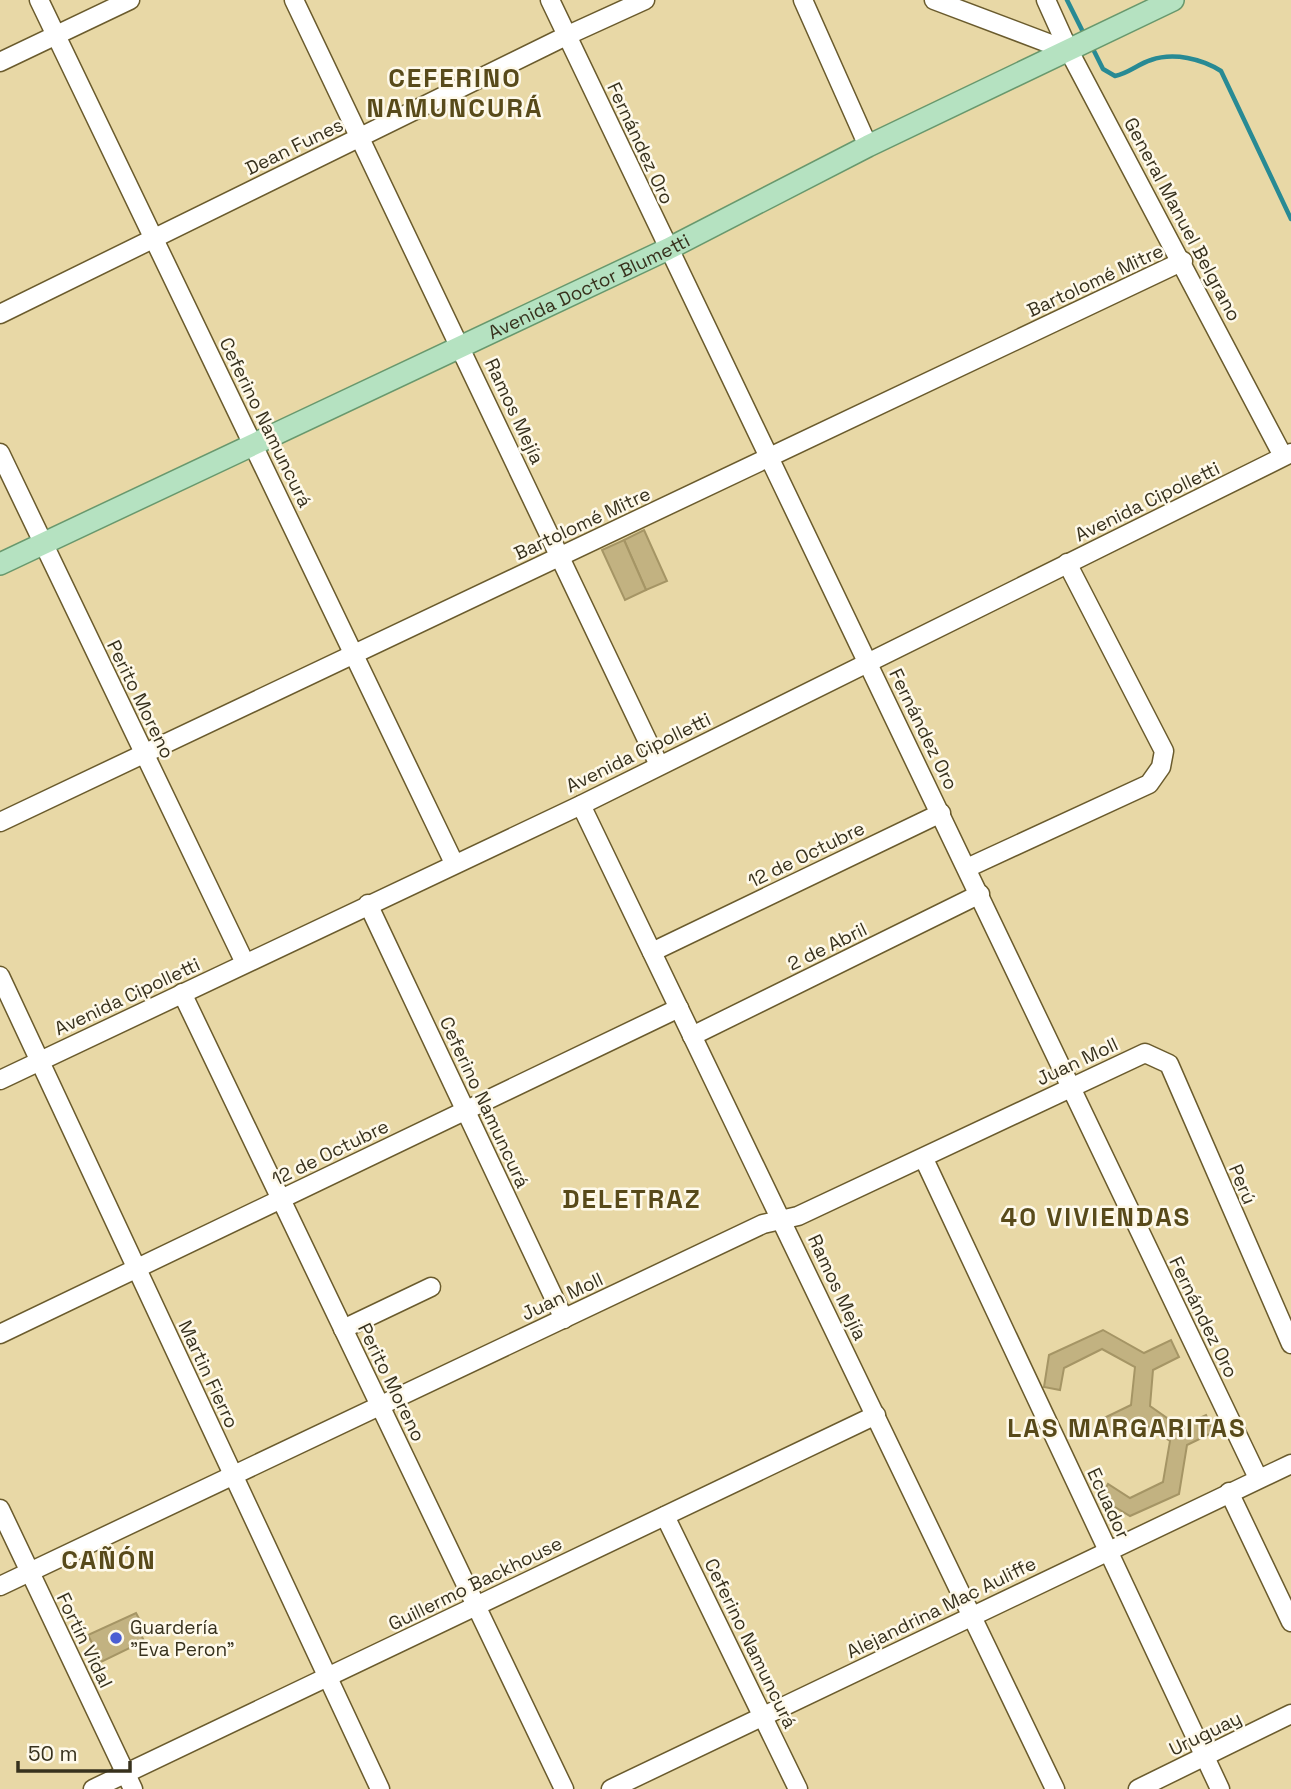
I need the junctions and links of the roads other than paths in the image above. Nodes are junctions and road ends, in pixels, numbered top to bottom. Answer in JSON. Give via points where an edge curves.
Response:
{"nodes":[{"id":1,"x":39,"y":0,"type":"edge"},
{"id":2,"x":130,"y":0,"type":"edge"},
{"id":3,"x":294,"y":0,"type":"edge"},
{"id":4,"x":550,"y":0,"type":"edge"},
{"id":5,"x":645,"y":0,"type":"edge"},
{"id":6,"x":803,"y":0,"type":"edge"},
{"id":7,"x":934,"y":0,"type":"edge"},
{"id":8,"x":1046,"y":0,"type":"edge"},
{"id":9,"x":1173,"y":0,"type":"edge"},
{"id":10,"x":56,"y":36,"type":"junction"},
{"id":11,"x":566,"y":36,"type":"junction"},
{"id":12,"x":1069,"y":51,"type":"junction"},
{"id":13,"x":0,"y":62,"type":"edge"},
{"id":14,"x":360,"y":137,"type":"junction"},
{"id":15,"x":867,"y":146,"type":"junction"},
{"id":16,"x":153,"y":237,"type":"junction"},
{"id":17,"x":667,"y":249,"type":"junction"},
{"id":18,"x":1183,"y":261,"type":"junction"},
{"id":19,"x":0,"y":314,"type":"edge"},
{"id":20,"x":461,"y":347,"type":"junction"},
{"id":21,"x":253,"y":444,"type":"junction"},
{"id":22,"x":0,"y":453,"type":"edge"},
{"id":23,"x":1287,"y":454,"type":"edge"},
{"id":24,"x":769,"y":458,"type":"junction"},
{"id":25,"x":43,"y":543,"type":"junction"},
{"id":26,"x":560,"y":557,"type":"junction"},
{"id":27,"x":1067,"y":563,"type":"junction"},
{"id":28,"x":0,"y":564,"type":"edge"},
{"id":29,"x":354,"y":654,"type":"junction"},
{"id":30,"x":869,"y":662,"type":"junction"},
{"id":31,"x":144,"y":754,"type":"junction"},
{"id":32,"x":659,"y":765,"type":"junction"},
{"id":33,"x":580,"y":804,"type":"junction"},
{"id":34,"x":941,"y":813,"type":"junction"},
{"id":35,"x":0,"y":822,"type":"edge"},
{"id":36,"x":454,"y":863,"type":"junction"},
{"id":37,"x":967,"y":868,"type":"junction"},
{"id":38,"x":980,"y":894,"type":"junction"},
{"id":39,"x":368,"y":904,"type":"junction"},
{"id":40,"x":652,"y":952,"type":"junction"},
{"id":41,"x":245,"y":963,"type":"junction"},
{"id":42,"x":0,"y":976,"type":"edge"},
{"id":43,"x":182,"y":993,"type":"junction"},
{"id":44,"x":679,"y":1008,"type":"junction"},
{"id":45,"x":692,"y":1035,"type":"junction"},
{"id":46,"x":1145,"y":1054,"type":"joint"},
{"id":47,"x":41,"y":1060,"type":"junction"},
{"id":48,"x":0,"y":1080,"type":"edge"},
{"id":49,"x":1071,"y":1086,"type":"junction"},
{"id":50,"x":467,"y":1110,"type":"junction"},
{"id":51,"x":924,"y":1159,"type":"junction"},
{"id":52,"x":281,"y":1199,"type":"junction"},
{"id":53,"x":782,"y":1219,"type":"junction"},
{"id":54,"x":138,"y":1268,"type":"junction"},
{"id":55,"x":431,"y":1287,"type":"dead end"},
{"id":56,"x":564,"y":1319,"type":"junction"},
{"id":57,"x":343,"y":1329,"type":"junction"},
{"id":58,"x":0,"y":1334,"type":"edge"},
{"id":59,"x":1291,"y":1344,"type":"edge"},
{"id":60,"x":380,"y":1406,"type":"junction"},
{"id":61,"x":876,"y":1415,"type":"junction"},
{"id":62,"x":1291,"y":1464,"type":"edge"},
{"id":63,"x":233,"y":1475,"type":"junction"},
{"id":64,"x":1258,"y":1478,"type":"junction"},
{"id":65,"x":1229,"y":1492,"type":"junction"},
{"id":66,"x":0,"y":1509,"type":"edge"},
{"id":67,"x":665,"y":1516,"type":"junction"},
{"id":68,"x":1108,"y":1550,"type":"junction"},
{"id":69,"x":29,"y":1572,"type":"junction"},
{"id":70,"x":0,"y":1586,"type":"edge"},
{"id":71,"x":476,"y":1606,"type":"junction"},
{"id":72,"x":973,"y":1615,"type":"junction"},
{"id":73,"x":1291,"y":1622,"type":"edge"},
{"id":74,"x":327,"y":1677,"type":"junction"},
{"id":75,"x":1291,"y":1714,"type":"edge"},
{"id":76,"x":764,"y":1715,"type":"junction"},
{"id":77,"x":1204,"y":1757,"type":"junction"},
{"id":78,"x":129,"y":1781,"type":"edge"},
{"id":79,"x":93,"y":1789,"type":"edge"},
{"id":80,"x":380,"y":1789,"type":"edge"},
{"id":81,"x":564,"y":1789,"type":"edge"},
{"id":82,"x":611,"y":1789,"type":"edge"},
{"id":83,"x":797,"y":1789,"type":"edge"},
{"id":84,"x":1055,"y":1789,"type":"edge"},
{"id":85,"x":1138,"y":1789,"type":"edge"},
{"id":86,"x":1220,"y":1789,"type":"edge"}],
"edges":[{"from":1,"to":10,"type":"street","name":"Ceferino Namuncurá"},
{"from":2,"to":10,"type":"street"},
{"from":3,"to":14,"type":"street","name":"Ramos Mejía"},
{"from":4,"to":11,"type":"street","name":"Fernández Oro"},
{"from":5,"to":11,"type":"street","name":"Dean Funes"},
{"from":6,"to":15,"type":"street"},
{"from":7,"to":12,"type":"street"},
{"from":8,"to":12,"type":"street","name":"General Manuel Belgrano"},
{"from":9,"to":12,"type":"main road","name":"Avenida Doctor Blumetti"},
{"from":10,"to":13,"type":"street"},
{"from":10,"to":16,"type":"street","name":"Ceferino Namuncurá"},
{"from":11,"to":14,"type":"street","name":"Dean Funes"},
{"from":11,"to":17,"type":"street","name":"Fernández Oro"},
{"from":12,"to":15,"type":"main road","name":"Avenida Doctor Blumetti"},
{"from":12,"to":18,"type":"street","name":"General Manuel Belgrano"},
{"from":14,"to":16,"type":"street","name":"Dean Funes"},
{"from":14,"to":20,"type":"street","name":"Ramos Mejía"},
{"from":15,"to":17,"type":"main road","name":"Avenida Doctor Blumetti"},
{"from":16,"to":19,"type":"street","name":"Dean Funes"},
{"from":16,"to":21,"type":"street","name":"Ceferino Namuncurá"},
{"from":17,"to":20,"type":"main road","name":"Avenida Doctor Blumetti"},
{"from":17,"to":24,"type":"street","name":"Fernández Oro"},
{"from":18,"to":23,"type":"street","name":"General Manuel Belgrano"},
{"from":18,"to":24,"type":"street","name":"Bartolomé Mitre"},
{"from":20,"to":21,"type":"main road","name":"Avenida Doctor Blumetti"},
{"from":20,"to":26,"type":"street","name":"Ramos Mejía"},
{"from":21,"to":25,"type":"main road","name":"Avenida Doctor Blumetti"},
{"from":21,"to":29,"type":"street","name":"Ceferino Namuncurá"},
{"from":22,"to":25,"type":"street","name":"Perito Moreno"},
{"from":23,"to":27,"type":"street","name":"Avenida Cipolletti"},
{"from":24,"to":26,"type":"street","name":"Bartolomé Mitre"},
{"from":24,"to":30,"type":"street","name":"Fernández Oro"},
{"from":25,"to":28,"type":"main road","name":"Avenida Doctor Blumetti"},
{"from":25,"to":31,"type":"street","name":"Perito Moreno"},
{"from":26,"to":29,"type":"street","name":"Bartolomé Mitre"},
{"from":26,"to":32,"type":"street","name":"Ramos Mejía"},
{"from":27,"to":30,"type":"street","name":"Avenida Cipolletti"},
{"from":27,"to":37,"type":"street","via":[[1164,751],[1161,767],[1149,785]]},
{"from":29,"to":31,"type":"street","name":"Bartolomé Mitre"},
{"from":29,"to":36,"type":"street","name":"Ceferino Namuncurá"},
{"from":30,"to":32,"type":"street","name":"Avenida Cipolletti"},
{"from":30,"to":34,"type":"street","name":"Fernández Oro"},
{"from":31,"to":35,"type":"street","name":"Bartolomé Mitre"},
{"from":31,"to":41,"type":"street","name":"Perito Moreno"},
{"from":32,"to":33,"type":"street","name":"Avenida Cipolletti"},
{"from":33,"to":36,"type":"street","name":"Avenida Cipolletti"},
{"from":33,"to":40,"type":"street","name":"Ramos Mejía"},
{"from":34,"to":37,"type":"street","name":"Fernández Oro"},
{"from":34,"to":40,"type":"street","name":"12 de Octubre"},
{"from":36,"to":39,"type":"street","name":"Avenida Cipolletti"},
{"from":37,"to":38,"type":"street","name":"Fernández Oro"},
{"from":38,"to":45,"type":"street","name":"2 de Abril"},
{"from":38,"to":49,"type":"street","name":"Fernández Oro"},
{"from":39,"to":41,"type":"street","name":"Avenida Cipolletti"},
{"from":39,"to":50,"type":"street","name":"Ceferino Namuncurá"},
{"from":40,"to":44,"type":"street","name":"Ramos Mejía"},
{"from":41,"to":43,"type":"street","name":"Avenida Cipolletti"},
{"from":42,"to":47,"type":"street","name":"Martin Fierro"},
{"from":43,"to":47,"type":"street","name":"Avenida Cipolletti"},
{"from":43,"to":52,"type":"street","name":"Perito Moreno"},
{"from":44,"to":45,"type":"street","name":"Ramos Mejía"},
{"from":44,"to":50,"type":"street","name":"12 de Octubre"},
{"from":45,"to":53,"type":"street","name":"Ramos Mejía"},
{"from":46,"to":49,"type":"street","name":"Juan Moll"},
{"from":46,"to":59,"type":"street","name":"Perú","via":[[1168,1065]]},
{"from":47,"to":48,"type":"street","name":"Avenida Cipolletti"},
{"from":47,"to":54,"type":"street","name":"Martin Fierro"},
{"from":49,"to":51,"type":"street","name":"Juan Moll"},
{"from":49,"to":64,"type":"street","name":"Fernández Oro"},
{"from":50,"to":52,"type":"street","name":"12 de Octubre"},
{"from":50,"to":56,"type":"street","name":"Ceferino Namuncurá"},
{"from":51,"to":53,"type":"street","name":"Juan Moll"},
{"from":51,"to":68,"type":"street","name":"Ecuador"},
{"from":52,"to":54,"type":"street","name":"12 de Octubre"},
{"from":52,"to":57,"type":"street","name":"Perito Moreno"},
{"from":53,"to":56,"type":"street","name":"Juan Moll"},
{"from":53,"to":61,"type":"street","name":"Ramos Mejía"},
{"from":54,"to":58,"type":"street","name":"12 de Octubre"},
{"from":54,"to":63,"type":"street","name":"Martin Fierro"},
{"from":55,"to":57,"type":"street"},
{"from":56,"to":60,"type":"street","name":"Juan Moll"},
{"from":57,"to":60,"type":"street","name":"Perito Moreno"},
{"from":60,"to":63,"type":"street","name":"Juan Moll"},
{"from":60,"to":71,"type":"street","name":"Perito Moreno"},
{"from":61,"to":67,"type":"street","name":"Guillermo Backhouse"},
{"from":61,"to":72,"type":"street","name":"Ramos Mejía"},
{"from":62,"to":64,"type":"street","name":"Alejandrina Mac Auliffe"},
{"from":63,"to":69,"type":"street","name":"Juan Moll"},
{"from":63,"to":74,"type":"street","name":"Martin Fierro"},
{"from":64,"to":65,"type":"street","name":"Alejandrina Mac Auliffe"},
{"from":65,"to":68,"type":"street","name":"Alejandrina Mac Auliffe"},
{"from":65,"to":73,"type":"street"},
{"from":66,"to":69,"type":"street","name":"Fortín Vidal"},
{"from":67,"to":71,"type":"street","name":"Guillermo Backhouse"},
{"from":67,"to":76,"type":"street","name":"Ceferino Namuncurá"},
{"from":68,"to":72,"type":"street","name":"Alejandrina Mac Auliffe"},
{"from":68,"to":77,"type":"street","name":"Ecuador"},
{"from":69,"to":70,"type":"street","name":"Juan Moll"},
{"from":69,"to":78,"type":"street","name":"Fortín Vidal"},
{"from":71,"to":74,"type":"street","name":"Guillermo Backhouse"},
{"from":71,"to":81,"type":"street","name":"Perito Moreno"},
{"from":72,"to":76,"type":"street","name":"Alejandrina Mac Auliffe"},
{"from":72,"to":84,"type":"street","name":"Ramos Mejía"},
{"from":74,"to":78,"type":"street","name":"Guillermo Backhouse"},
{"from":74,"to":80,"type":"street","name":"Martin Fierro"},
{"from":75,"to":77,"type":"street","name":"Uruguay"},
{"from":76,"to":82,"type":"street","name":"Alejandrina Mac Auliffe"},
{"from":76,"to":83,"type":"street","name":"Ceferino Namuncurá"},
{"from":77,"to":85,"type":"street","name":"Uruguay"},
{"from":77,"to":86,"type":"street","name":"Ecuador"},
{"from":78,"to":79,"type":"street","name":"Guillermo Backhouse"}]}
